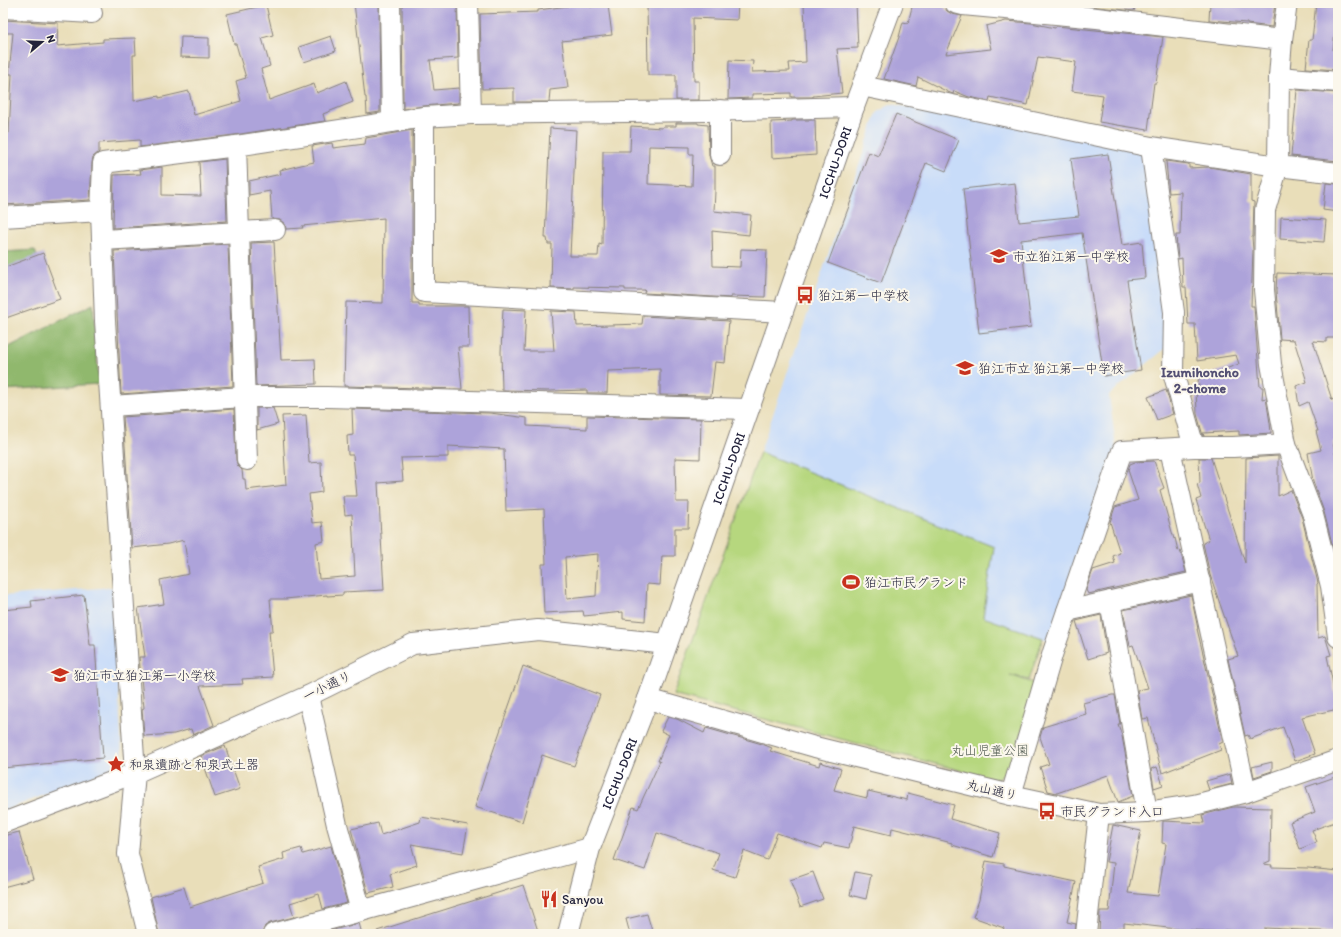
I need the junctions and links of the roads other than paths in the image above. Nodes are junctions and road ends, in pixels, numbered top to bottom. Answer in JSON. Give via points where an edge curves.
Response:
{"nodes":[{"id":1,"x":390,"y":3,"type":"edge"},
{"id":2,"x":468,"y":3,"type":"edge"},
{"id":3,"x":893,"y":3,"type":"edge"},
{"id":4,"x":955,"y":3,"type":"edge"},
{"id":5,"x":1287,"y":3,"type":"edge"},
{"id":6,"x":3,"y":8,"type":"edge"},
{"id":7,"x":92,"y":13,"type":"dead end"},
{"id":8,"x":1282,"y":40,"type":"junction"},
{"id":9,"x":1279,"y":77,"type":"junction"},
{"id":10,"x":1338,"y":82,"type":"edge"},
{"id":11,"x":862,"y":86,"type":"junction"},
{"id":12,"x":854,"y":106,"type":"junction"},
{"id":13,"x":720,"y":110,"type":"junction"},
{"id":14,"x":471,"y":114,"type":"junction"},
{"id":15,"x":424,"y":117,"type":"junction"},
{"id":16,"x":392,"y":122,"type":"junction"},
{"id":17,"x":236,"y":146,"type":"junction"},
{"id":18,"x":1151,"y":147,"type":"junction"},
{"id":19,"x":720,"y":155,"type":"dead end"},
{"id":20,"x":1278,"y":166,"type":"junction"},
{"id":21,"x":1338,"y":173,"type":"edge"},
{"id":22,"x":101,"y":211,"type":"junction"},
{"id":23,"x":3,"y":217,"type":"edge"},
{"id":24,"x":275,"y":230,"type":"dead end"},
{"id":25,"x":238,"y":231,"type":"junction"},
{"id":26,"x":102,"y":240,"type":"junction"},
{"id":27,"x":782,"y":312,"type":"junction"},
{"id":28,"x":244,"y":397,"type":"junction"},
{"id":29,"x":111,"y":406,"type":"junction"},
{"id":30,"x":748,"y":408,"type":"junction"},
{"id":31,"x":1286,"y":444,"type":"junction"},
{"id":32,"x":1194,"y":447,"type":"junction"},
{"id":33,"x":1170,"y":449,"type":"junction"},
{"id":34,"x":246,"y":460,"type":"dead end"},
{"id":35,"x":1200,"y":581,"type":"junction"},
{"id":36,"x":1335,"y":585,"type":"edge"},
{"id":37,"x":1110,"y":601,"type":"junction"},
{"id":38,"x":1067,"y":611,"type":"junction"},
{"id":39,"x":1338,"y":637,"type":"edge"},
{"id":40,"x":667,"y":644,"type":"junction"},
{"id":41,"x":308,"y":696,"type":"junction"},
{"id":42,"x":648,"y":699,"type":"junction"},
{"id":43,"x":1338,"y":760,"type":"edge"},
{"id":44,"x":135,"y":773,"type":"junction"},
{"id":45,"x":1246,"y":792,"type":"junction"},
{"id":46,"x":1011,"y":796,"type":"junction"},
{"id":47,"x":1147,"y":812,"type":"junction"},
{"id":48,"x":1099,"y":814,"type":"junction"},
{"id":49,"x":3,"y":823,"type":"edge"},
{"id":50,"x":590,"y":848,"type":"junction"},
{"id":51,"x":361,"y":911,"type":"junction"},
{"id":52,"x":148,"y":934,"type":"edge"},
{"id":53,"x":273,"y":934,"type":"edge"},
{"id":54,"x":568,"y":934,"type":"edge"},
{"id":55,"x":1086,"y":934,"type":"edge"}],
"edges":[{"from":1,"to":16,"type":"street"},
{"from":2,"to":14,"type":"street"},
{"from":3,"to":11,"type":"street","name":"ICCHU-DORI"},
{"from":4,"to":8,"type":"street"},
{"from":5,"to":8,"type":"street"},
{"from":6,"to":7,"type":"street"},
{"from":8,"to":9,"type":"street"},
{"from":9,"to":10,"type":"street"},
{"from":9,"to":20,"type":"street"},
{"from":11,"to":12,"type":"street","name":"ICCHU-DORI"},
{"from":11,"to":18,"type":"street"},
{"from":12,"to":13,"type":"street"},
{"from":12,"to":27,"type":"street","name":"ICCHU-DORI"},
{"from":13,"to":14,"type":"street"},
{"from":13,"to":19,"type":"street"},
{"from":14,"to":15,"type":"street"},
{"from":15,"to":16,"type":"street"},
{"from":15,"to":27,"type":"street","via":[[424,292]]},
{"from":16,"to":17,"type":"street"},
{"from":17,"to":22,"type":"street","via":[[103,163]]},
{"from":17,"to":25,"type":"street"},
{"from":18,"to":20,"type":"street"},
{"from":18,"to":32,"type":"street","via":[[1174,312],[1174,372]]},
{"from":20,"to":21,"type":"street"},
{"from":20,"to":31,"type":"street","via":[[1265,210],[1264,290],[1272,364]]},
{"from":22,"to":23,"type":"street"},
{"from":22,"to":26,"type":"street"},
{"from":24,"to":25,"type":"street"},
{"from":25,"to":26,"type":"street"},
{"from":25,"to":28,"type":"street"},
{"from":26,"to":29,"type":"street"},
{"from":27,"to":30,"type":"street","name":"ICCHU-DORI"},
{"from":28,"to":29,"type":"street"},
{"from":28,"to":30,"type":"street"},
{"from":28,"to":34,"type":"street"},
{"from":29,"to":44,"type":"street"},
{"from":30,"to":40,"type":"street","name":"ICCHU-DORI"},
{"from":31,"to":32,"type":"street"},
{"from":31,"to":36,"type":"street","via":[[1313,515]]},
{"from":32,"to":33,"type":"street"},
{"from":33,"to":35,"type":"street"},
{"from":33,"to":38,"type":"street","via":[[1122,451]]},
{"from":35,"to":37,"type":"street"},
{"from":35,"to":45,"type":"street"},
{"from":36,"to":39,"type":"street"},
{"from":37,"to":38,"type":"street"},
{"from":37,"to":47,"type":"street"},
{"from":38,"to":46,"type":"street"},
{"from":40,"to":41,"type":"street","name":"一小通り","via":[[538,630],[413,644]]},
{"from":40,"to":42,"type":"street","name":"ICCHU-DORI"},
{"from":41,"to":44,"type":"street","name":"一小通り"},
{"from":41,"to":51,"type":"street","via":[[337,825]]},
{"from":42,"to":46,"type":"street","name":"丸山通り","via":[[815,747]]},
{"from":42,"to":50,"type":"street","name":"ICCHU-DORI"},
{"from":43,"to":45,"type":"street","name":"丸山通り"},
{"from":44,"to":49,"type":"street","name":"一小通り"},
{"from":44,"to":52,"type":"street","via":[[128,854]]},
{"from":45,"to":47,"type":"street","name":"丸山通り","via":[[1194,805]]},
{"from":46,"to":48,"type":"street","name":"丸山通り"},
{"from":47,"to":48,"type":"street","name":"丸山通り"},
{"from":48,"to":55,"type":"street"},
{"from":50,"to":51,"type":"street"},
{"from":50,"to":54,"type":"street","name":"ICCHU-DORI"},
{"from":51,"to":53,"type":"street"}]}
